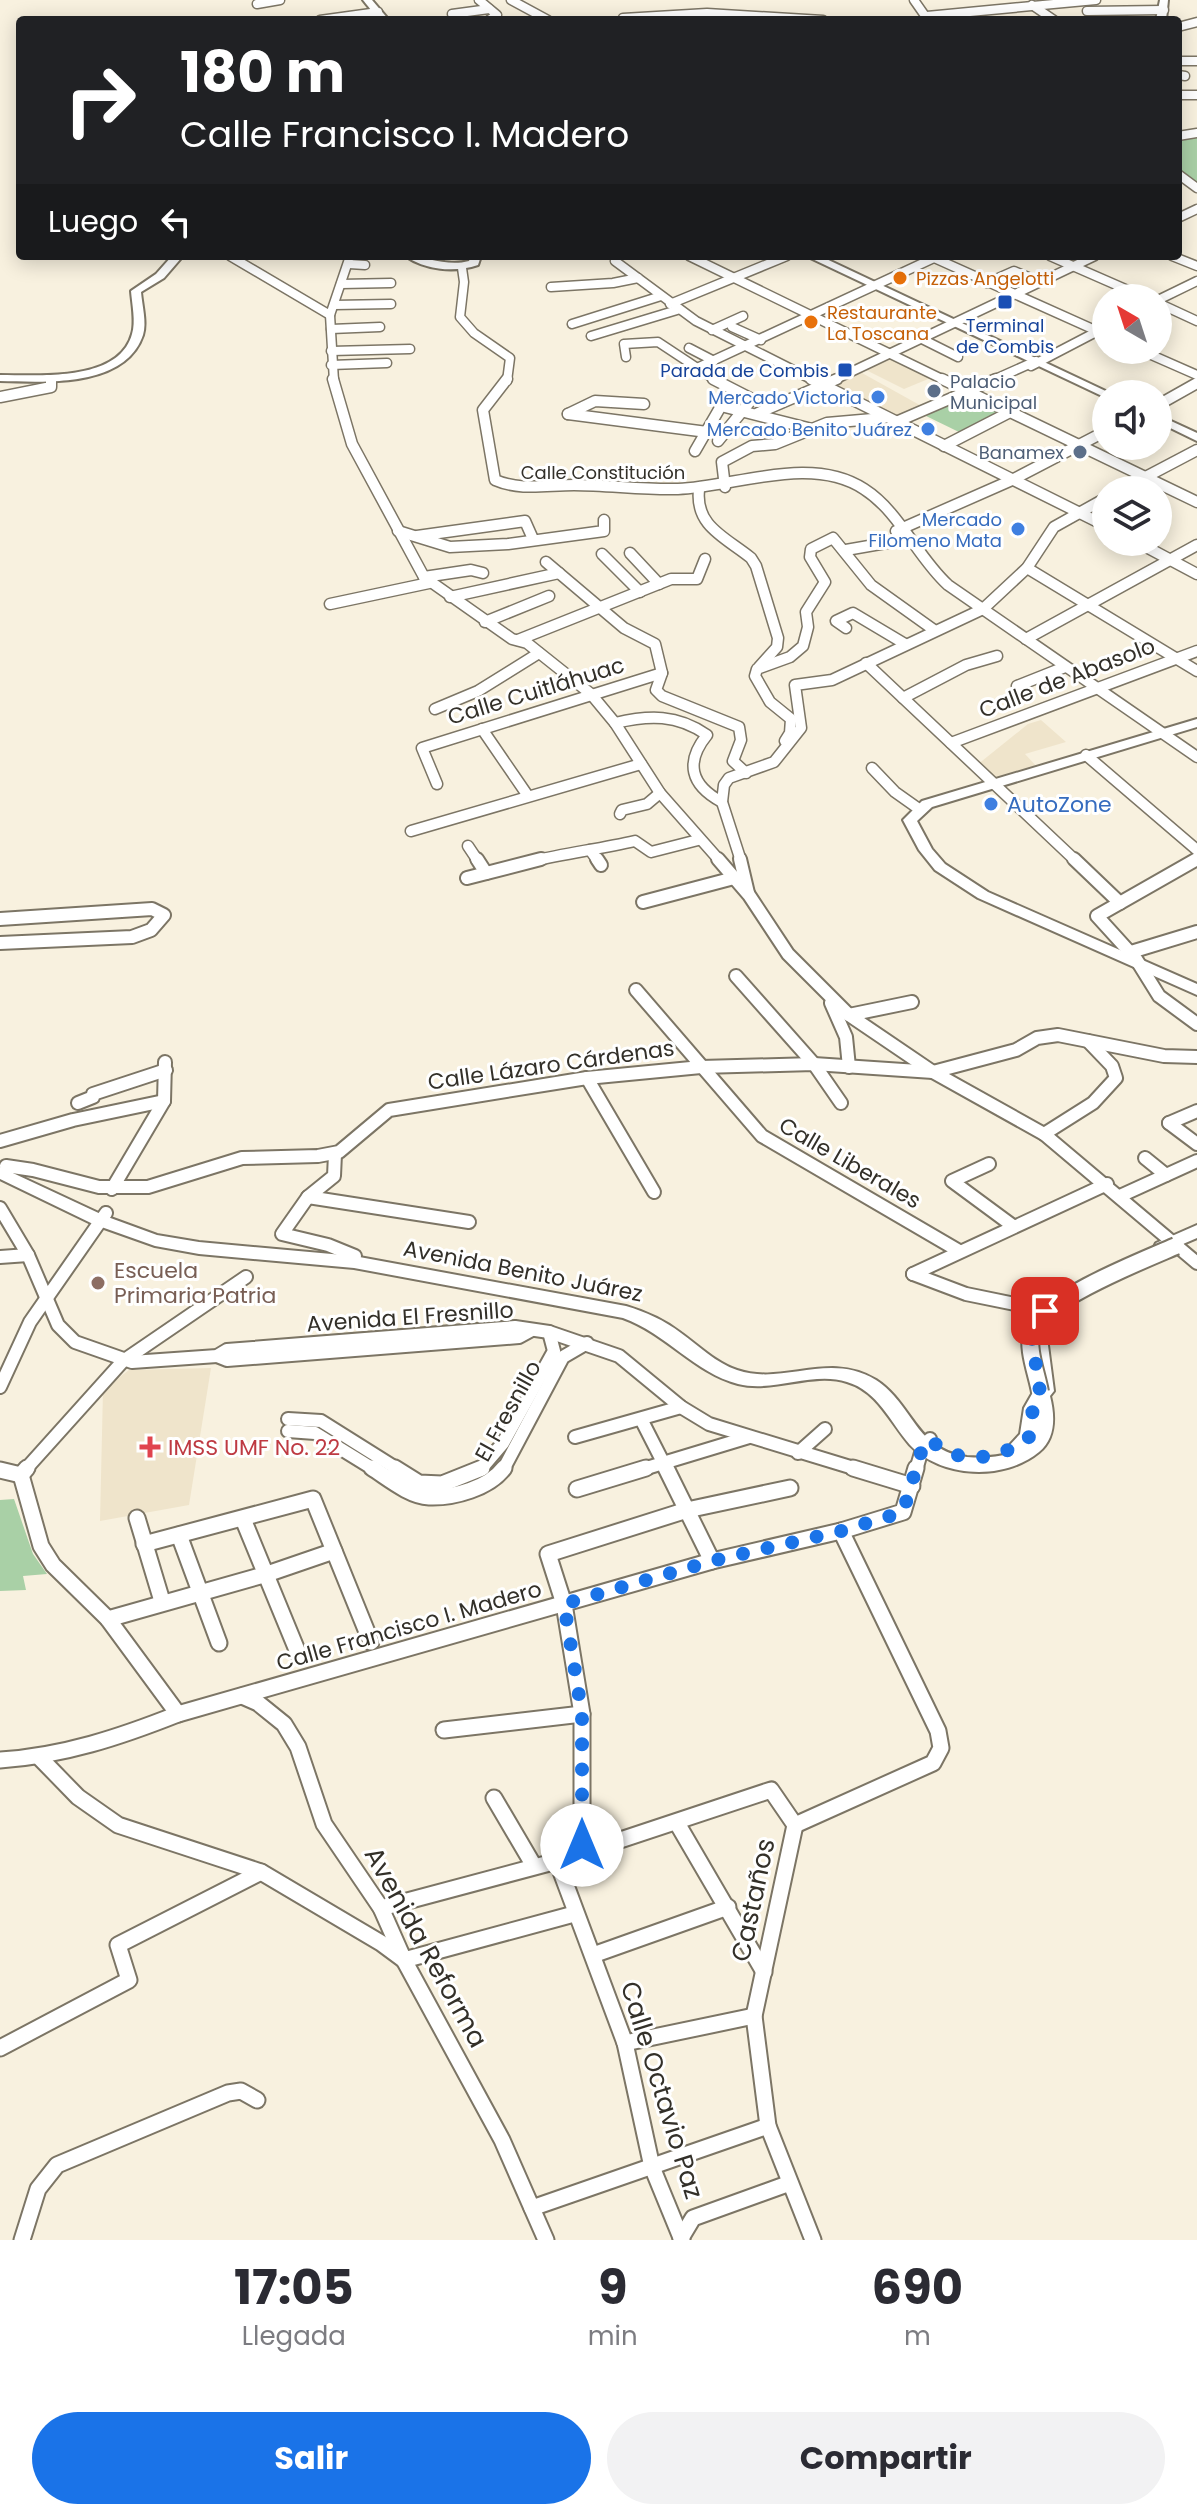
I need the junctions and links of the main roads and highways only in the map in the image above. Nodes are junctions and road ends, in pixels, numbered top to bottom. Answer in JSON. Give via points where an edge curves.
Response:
{"nodes":[{"id":1,"x":370,"y":0,"type":"edge"},
{"id":2,"x":381,"y":16,"type":"edge"},
{"id":3,"x":174,"y":260,"type":"edge"},
{"id":4,"x":420,"y":260,"type":"edge"},
{"id":5,"x":475,"y":260,"type":"edge"},
{"id":6,"x":820,"y":260,"type":"edge"},
{"id":7,"x":0,"y":378,"type":"edge"},
{"id":8,"x":1092,"y":388,"type":"edge"},
{"id":9,"x":1172,"y":425,"type":"edge"},
{"id":10,"x":1197,"y":437,"type":"edge"},
{"id":11,"x":1197,"y":723,"type":"edge"},
{"id":12,"x":1194,"y":987,"type":"edge"},
{"id":13,"x":2,"y":1167,"type":"edge"},
{"id":14,"x":102,"y":1217,"type":"junction"},
{"id":15,"x":1197,"y":1237,"type":"edge"},
{"id":16,"x":1174,"y":1246,"type":"junction"},
{"id":17,"x":1039,"y":1403,"type":"junction"},
{"id":18,"x":926,"y":1442,"type":"junction"}],
"edges":[{"from":1,"to":2,"type":"main road"},
{"from":3,"to":7,"type":"main road","via":[[136,291],[139,332],[125,358],[110,367],[51,380]]},
{"from":4,"to":5,"type":"main road","via":[[459,268]]},
{"from":6,"to":8,"type":"main road"},
{"from":9,"to":10,"type":"main road"},
{"from":11,"to":12,"type":"main road","via":[[926,807],[919,822],[947,865],[988,893]]},
{"from":13,"to":14,"type":"main road","name":"Avenida Benito Juárez"},
{"from":14,"to":18,"type":"main road","name":"Avenida Benito Juárez","via":[[155,1240],[199,1248],[354,1262],[626,1312],[664,1329],[738,1378],[761,1381],[816,1373],[852,1377],[868,1385]]},
{"from":14,"to":18,"type":"main road","name":"Avenida Benito Juárez","via":[[201,1241],[355,1256],[627,1305],[652,1314],[741,1368],[828,1366],[857,1371],[899,1401]]},
{"from":15,"to":16,"type":"main road"},
{"from":15,"to":17,"type":"main road","name":"Avenida Benito Juárez","bridge":true,"via":[[1045,1311],[1031,1332]]},
{"from":16,"to":17,"type":"main road","via":[[1041,1320],[1037,1330],[1046,1385]]},
{"from":16,"to":17,"type":"main road","via":[[1039,1309],[1026,1328]]},
{"from":17,"to":18,"type":"main road","name":"Avenida Benito Juárez","via":[[1039,1441],[1020,1457],[959,1465],[934,1456]]}]}
